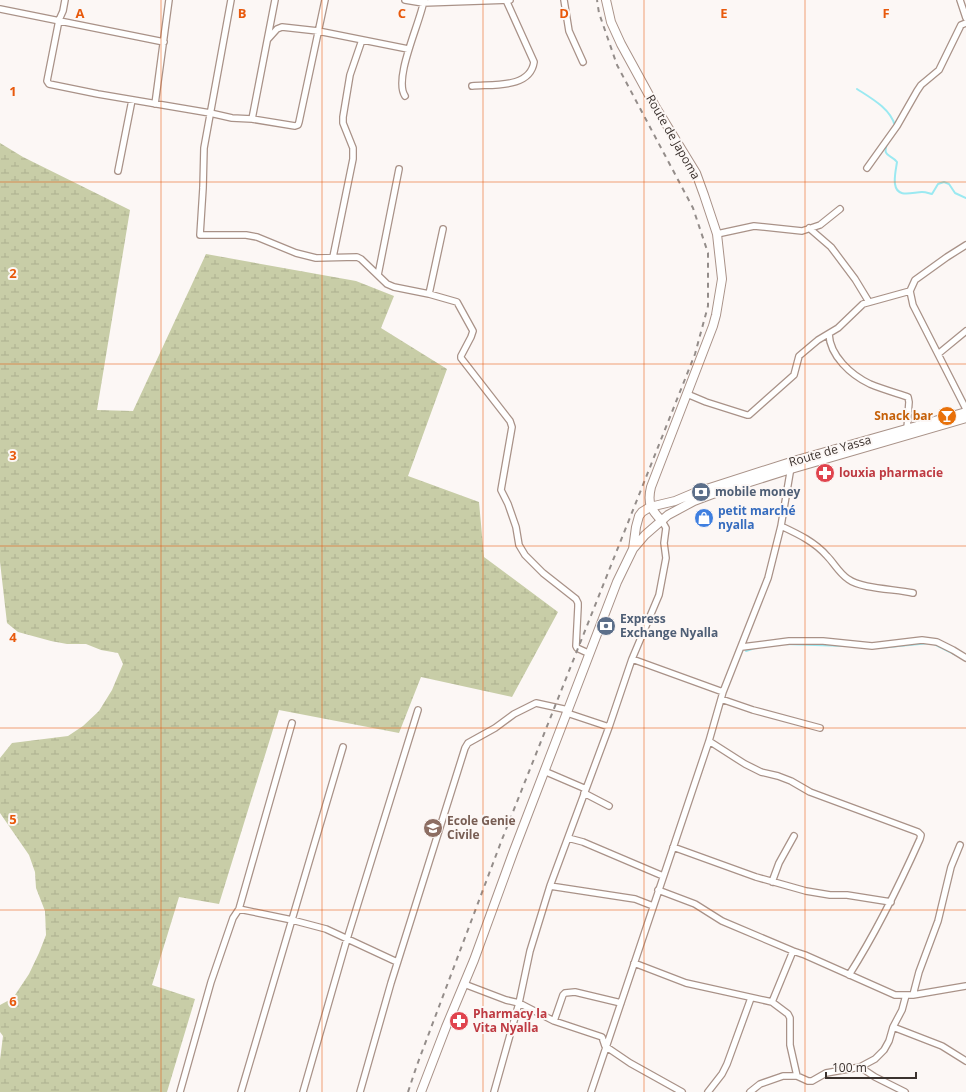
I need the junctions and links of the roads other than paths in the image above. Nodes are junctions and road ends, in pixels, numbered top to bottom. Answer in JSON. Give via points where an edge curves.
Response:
{"nodes":[{"id":1,"x":64,"y":0,"type":"edge"},
{"id":2,"x":169,"y":0,"type":"edge"},
{"id":3,"x":231,"y":0,"type":"edge"},
{"id":4,"x":275,"y":0,"type":"edge"},
{"id":5,"x":325,"y":0,"type":"edge"},
{"id":6,"x":405,"y":0,"type":"edge"},
{"id":7,"x":506,"y":0,"type":"edge"},
{"id":8,"x":510,"y":0,"type":"edge"},
{"id":9,"x":564,"y":0,"type":"edge"},
{"id":10,"x":606,"y":0,"type":"edge"},
{"id":11,"x":960,"y":0,"type":"edge"},
{"id":12,"x":423,"y":2,"type":"edge"},
{"id":13,"x":0,"y":9,"type":"edge"},
{"id":14,"x":966,"y":18,"type":"edge"},
{"id":15,"x":59,"y":20,"type":"junction"},
{"id":16,"x":966,"y":23,"type":"edge"},
{"id":17,"x":318,"y":31,"type":"junction"},
{"id":18,"x":268,"y":39,"type":"junction"},
{"id":19,"x":362,"y":40,"type":"junction"},
{"id":20,"x":164,"y":42,"type":"junction"},
{"id":21,"x":408,"y":49,"type":"junction"},
{"id":22,"x":583,"y":62,"type":"dead end"},
{"id":23,"x":472,"y":86,"type":"dead end"},
{"id":24,"x":405,"y":96,"type":"dead end"},
{"id":25,"x":132,"y":100,"type":"junction"},
{"id":26,"x":155,"y":104,"type":"junction"},
{"id":27,"x":210,"y":113,"type":"junction"},
{"id":28,"x":252,"y":120,"type":"junction"},
{"id":29,"x":867,"y":168,"type":"dead end"},
{"id":30,"x":400,"y":169,"type":"dead end"},
{"id":31,"x":118,"y":171,"type":"dead end"},
{"id":32,"x":840,"y":209,"type":"dead end"},
{"id":33,"x":809,"y":228,"type":"junction"},
{"id":34,"x":443,"y":229,"type":"dead end"},
{"id":35,"x":717,"y":234,"type":"junction"},
{"id":36,"x":966,"y":245,"type":"edge"},
{"id":37,"x":333,"y":257,"type":"junction"},
{"id":38,"x":378,"y":275,"type":"junction"},
{"id":39,"x":910,"y":291,"type":"junction"},
{"id":40,"x":429,"y":294,"type":"junction"},
{"id":41,"x":869,"y":302,"type":"junction"},
{"id":42,"x":966,"y":331,"type":"edge"},
{"id":43,"x":828,"y":334,"type":"junction"},
{"id":44,"x":938,"y":354,"type":"junction"},
{"id":45,"x":687,"y":394,"type":"junction"},
{"id":46,"x":966,"y":411,"type":"edge"},
{"id":47,"x":966,"y":418,"type":"edge"},
{"id":48,"x":907,"y":429,"type":"junction"},
{"id":49,"x":791,"y":466,"type":"junction"},
{"id":50,"x":694,"y":497,"type":"junction"},
{"id":51,"x":650,"y":507,"type":"junction"},
{"id":52,"x":662,"y":521,"type":"junction"},
{"id":53,"x":781,"y":526,"type":"junction"},
{"id":54,"x":633,"y":549,"type":"junction"},
{"id":55,"x":913,"y":593,"type":"dead end"},
{"id":56,"x":742,"y":647,"type":"junction"},
{"id":57,"x":590,"y":654,"type":"junction"},
{"id":58,"x":966,"y":658,"type":"edge"},
{"id":59,"x":632,"y":659,"type":"junction"},
{"id":60,"x":723,"y":692,"type":"junction"},
{"id":61,"x":721,"y":699,"type":"junction"},
{"id":62,"x":418,"y":710,"type":"dead end"},
{"id":63,"x":567,"y":711,"type":"junction"},
{"id":64,"x":292,"y":723,"type":"dead end"},
{"id":65,"x":609,"y":727,"type":"junction"},
{"id":66,"x":820,"y":728,"type":"dead end"},
{"id":67,"x":709,"y":741,"type":"junction"},
{"id":68,"x":344,"y":747,"type":"dead end"},
{"id":69,"x":544,"y":771,"type":"junction"},
{"id":70,"x":585,"y":791,"type":"junction"},
{"id":71,"x":609,"y":806,"type":"dead end"},
{"id":72,"x":794,"y":836,"type":"dead end"},
{"id":73,"x":568,"y":838,"type":"junction"},
{"id":74,"x":960,"y":845,"type":"dead end"},
{"id":75,"x":673,"y":847,"type":"junction"},
{"id":76,"x":664,"y":876,"type":"junction"},
{"id":77,"x":772,"y":882,"type":"junction"},
{"id":78,"x":550,"y":886,"type":"junction"},
{"id":79,"x":658,"y":890,"type":"junction"},
{"id":80,"x":891,"y":902,"type":"junction"},
{"id":81,"x":653,"y":906,"type":"junction"},
{"id":82,"x":239,"y":909,"type":"junction"},
{"id":83,"x":292,"y":920,"type":"junction"},
{"id":84,"x":347,"y":939,"type":"junction"},
{"id":85,"x":793,"y":951,"type":"junction"},
{"id":86,"x":397,"y":962,"type":"junction"},
{"id":87,"x":634,"y":963,"type":"junction"},
{"id":88,"x":849,"y":975,"type":"junction"},
{"id":89,"x":464,"y":984,"type":"junction"},
{"id":90,"x":966,"y":986,"type":"edge"},
{"id":91,"x":906,"y":995,"type":"junction"},
{"id":92,"x":913,"y":995,"type":"junction"},
{"id":93,"x":751,"y":998,"type":"junction"},
{"id":94,"x":772,"y":1002,"type":"junction"},
{"id":95,"x":519,"y":1003,"type":"junction"},
{"id":96,"x":621,"y":1003,"type":"junction"},
{"id":97,"x":554,"y":1021,"type":"junction"},
{"id":98,"x":893,"y":1027,"type":"junction"},
{"id":99,"x":605,"y":1046,"type":"junction"},
{"id":100,"x":966,"y":1060,"type":"edge"},
{"id":101,"x":860,"y":1067,"type":"junction"},
{"id":102,"x":797,"y":1076,"type":"junction"},
{"id":103,"x":180,"y":1092,"type":"edge"},
{"id":104,"x":241,"y":1092,"type":"edge"},
{"id":105,"x":303,"y":1092,"type":"edge"},
{"id":106,"x":360,"y":1092,"type":"edge"},
{"id":107,"x":421,"y":1092,"type":"edge"},
{"id":108,"x":494,"y":1092,"type":"edge"},
{"id":109,"x":591,"y":1092,"type":"edge"},
{"id":110,"x":682,"y":1092,"type":"edge"},
{"id":111,"x":708,"y":1092,"type":"edge"},
{"id":112,"x":750,"y":1092,"type":"edge"},
{"id":113,"x":905,"y":1092,"type":"edge"}],
"edges":[{"from":1,"to":15,"type":"street"},
{"from":2,"to":20,"type":"street"},
{"from":3,"to":27,"type":"street"},
{"from":4,"to":18,"type":"street"},
{"from":5,"to":17,"type":"street"},
{"from":6,"to":12,"type":"street"},
{"from":7,"to":8,"type":"street"},
{"from":7,"to":12,"type":"street"},
{"from":7,"to":23,"type":"street","via":[[534,62],[533,69],[527,77],[515,83]]},
{"from":9,"to":22,"type":"street","via":[[569,31]]},
{"from":10,"to":35,"type":"main road","name":"Route de Japoma","via":[[611,22],[621,44],[654,106],[696,173]]},
{"from":11,"to":14,"type":"street"},
{"from":12,"to":21,"type":"street"},
{"from":13,"to":15,"type":"street"},
{"from":15,"to":20,"type":"street"},
{"from":15,"to":25,"type":"street","via":[[47,81],[49,84]]},
{"from":16,"to":29,"type":"street","via":[[961,25],[939,70],[921,85],[897,126]]},
{"from":17,"to":18,"type":"street","via":[[282,27]]},
{"from":17,"to":19,"type":"street"},
{"from":17,"to":28,"type":"street","via":[[298,125]]},
{"from":18,"to":28,"type":"street"},
{"from":19,"to":21,"type":"street"},
{"from":19,"to":37,"type":"street","via":[[350,75],[343,117],[353,148],[353,159]]},
{"from":20,"to":26,"type":"street"},
{"from":21,"to":24,"type":"street","via":[[401,87]]},
{"from":25,"to":26,"type":"street"},
{"from":25,"to":31,"type":"street"},
{"from":26,"to":27,"type":"street"},
{"from":27,"to":28,"type":"street"},
{"from":27,"to":37,"type":"street","via":[[204,148],[200,235],[246,235],[310,257]]},
{"from":30,"to":38,"type":"street"},
{"from":32,"to":33,"type":"street","via":[[820,225]]},
{"from":33,"to":35,"type":"street","via":[[796,231],[754,226]]},
{"from":33,"to":41,"type":"street","via":[[831,247]]},
{"from":34,"to":40,"type":"street"},
{"from":35,"to":45,"type":"main road","name":"Route de Japoma","via":[[722,279],[716,315]]},
{"from":36,"to":39,"type":"street","via":[[915,280]]},
{"from":37,"to":38,"type":"street","via":[[361,259]]},
{"from":38,"to":40,"type":"street","via":[[394,287]]},
{"from":39,"to":41,"type":"street"},
{"from":39,"to":44,"type":"street","via":[[913,305]]},
{"from":40,"to":57,"type":"street","via":[[457,302],[473,331],[461,358],[508,417],[512,427],[501,490],[512,516],[519,545],[543,574],[576,599],[576,646]]},
{"from":41,"to":43,"type":"street","via":[[863,304]]},
{"from":42,"to":44,"type":"street"},
{"from":43,"to":45,"type":"street","via":[[799,356],[794,375],[749,415]]},
{"from":43,"to":48,"type":"street","via":[[836,356],[850,370],[870,383],[908,397]]},
{"from":44,"to":46,"type":"street"},
{"from":45,"to":51,"type":"main road","name":"Route de Japoma","via":[[650,487]]},
{"from":46,"to":48,"type":"main road","name":"Route de Yassa"},
{"from":47,"to":49,"type":"main road","name":"Route de Yassa"},
{"from":48,"to":49,"type":"main road","name":"Route de Yassa"},
{"from":49,"to":50,"type":"main road","name":"Route de Yassa"},
{"from":49,"to":53,"type":"street"},
{"from":50,"to":51,"type":"main road"},
{"from":50,"to":52,"type":"main road"},
{"from":51,"to":52,"type":"main road"},
{"from":51,"to":54,"type":"main road","via":[[639,516]]},
{"from":52,"to":54,"type":"main road"},
{"from":52,"to":59,"type":"street","via":[[666,528],[666,558],[659,595]]},
{"from":53,"to":55,"type":"street","via":[[810,540],[848,580]]},
{"from":53,"to":56,"type":"street","via":[[768,578]]},
{"from":54,"to":57,"type":"main road","via":[[617,582]]},
{"from":56,"to":58,"type":"street","via":[[789,641],[823,641],[872,646],[922,640],[937,642]]},
{"from":56,"to":60,"type":"street"},
{"from":57,"to":63,"type":"main road"},
{"from":59,"to":60,"type":"street"},
{"from":59,"to":65,"type":"street"},
{"from":60,"to":61,"type":"street"},
{"from":61,"to":66,"type":"street"},
{"from":61,"to":67,"type":"street"},
{"from":62,"to":84,"type":"street"},
{"from":63,"to":65,"type":"street"},
{"from":63,"to":69,"type":"main road"},
{"from":63,"to":86,"type":"street","via":[[536,703],[514,714],[465,748]]},
{"from":64,"to":82,"type":"street"},
{"from":65,"to":70,"type":"street"},
{"from":67,"to":75,"type":"street"},
{"from":67,"to":80,"type":"street","via":[[756,769],[918,832],[921,835],[920,839]]},
{"from":68,"to":83,"type":"street"},
{"from":69,"to":70,"type":"street"},
{"from":69,"to":89,"type":"main road"},
{"from":70,"to":71,"type":"street"},
{"from":70,"to":73,"type":"street"},
{"from":72,"to":77,"type":"street"},
{"from":73,"to":76,"type":"street"},
{"from":73,"to":78,"type":"street"},
{"from":74,"to":92,"type":"street","via":[[951,867],[938,921]]},
{"from":75,"to":76,"type":"street"},
{"from":75,"to":77,"type":"street"},
{"from":76,"to":79,"type":"street"},
{"from":77,"to":80,"type":"street","via":[[806,892]]},
{"from":78,"to":81,"type":"street","via":[[635,900]]},
{"from":78,"to":95,"type":"street","via":[[530,950]]},
{"from":79,"to":81,"type":"street"},
{"from":79,"to":85,"type":"street","via":[[695,904],[722,921]]},
{"from":80,"to":88,"type":"street"},
{"from":81,"to":87,"type":"street"},
{"from":82,"to":83,"type":"street"},
{"from":82,"to":103,"type":"street","via":[[233,918],[211,982]]},
{"from":83,"to":84,"type":"street","via":[[326,929]]},
{"from":83,"to":104,"type":"street"},
{"from":84,"to":86,"type":"street"},
{"from":84,"to":105,"type":"street"},
{"from":85,"to":88,"type":"street"},
{"from":85,"to":94,"type":"street"},
{"from":86,"to":106,"type":"street"},
{"from":87,"to":93,"type":"street","via":[[686,983]]},
{"from":87,"to":96,"type":"street"},
{"from":88,"to":91,"type":"street","via":[[895,994]]},
{"from":89,"to":95,"type":"street"},
{"from":89,"to":107,"type":"main road"},
{"from":90,"to":92,"type":"street"},
{"from":91,"to":92,"type":"street"},
{"from":91,"to":98,"type":"street"},
{"from":93,"to":94,"type":"street"},
{"from":93,"to":111,"type":"street","via":[[727,1064]]},
{"from":94,"to":102,"type":"street","via":[[790,1018],[790,1045]]},
{"from":95,"to":97,"type":"street"},
{"from":95,"to":108,"type":"street"},
{"from":96,"to":97,"type":"street","via":[[569,992],[563,995]]},
{"from":96,"to":99,"type":"street"},
{"from":97,"to":99,"type":"street","via":[[602,1037]]},
{"from":98,"to":100,"type":"street","via":[[942,1046]]},
{"from":98,"to":101,"type":"street","via":[[884,1050],[875,1059]]},
{"from":99,"to":109,"type":"street"},
{"from":99,"to":110,"type":"street"},
{"from":101,"to":102,"type":"street","via":[[826,1073],[812,1081]]},
{"from":101,"to":113,"type":"street","via":[[875,1078]]},
{"from":102,"to":112,"type":"street","via":[[783,1076],[760,1084]]}]}
